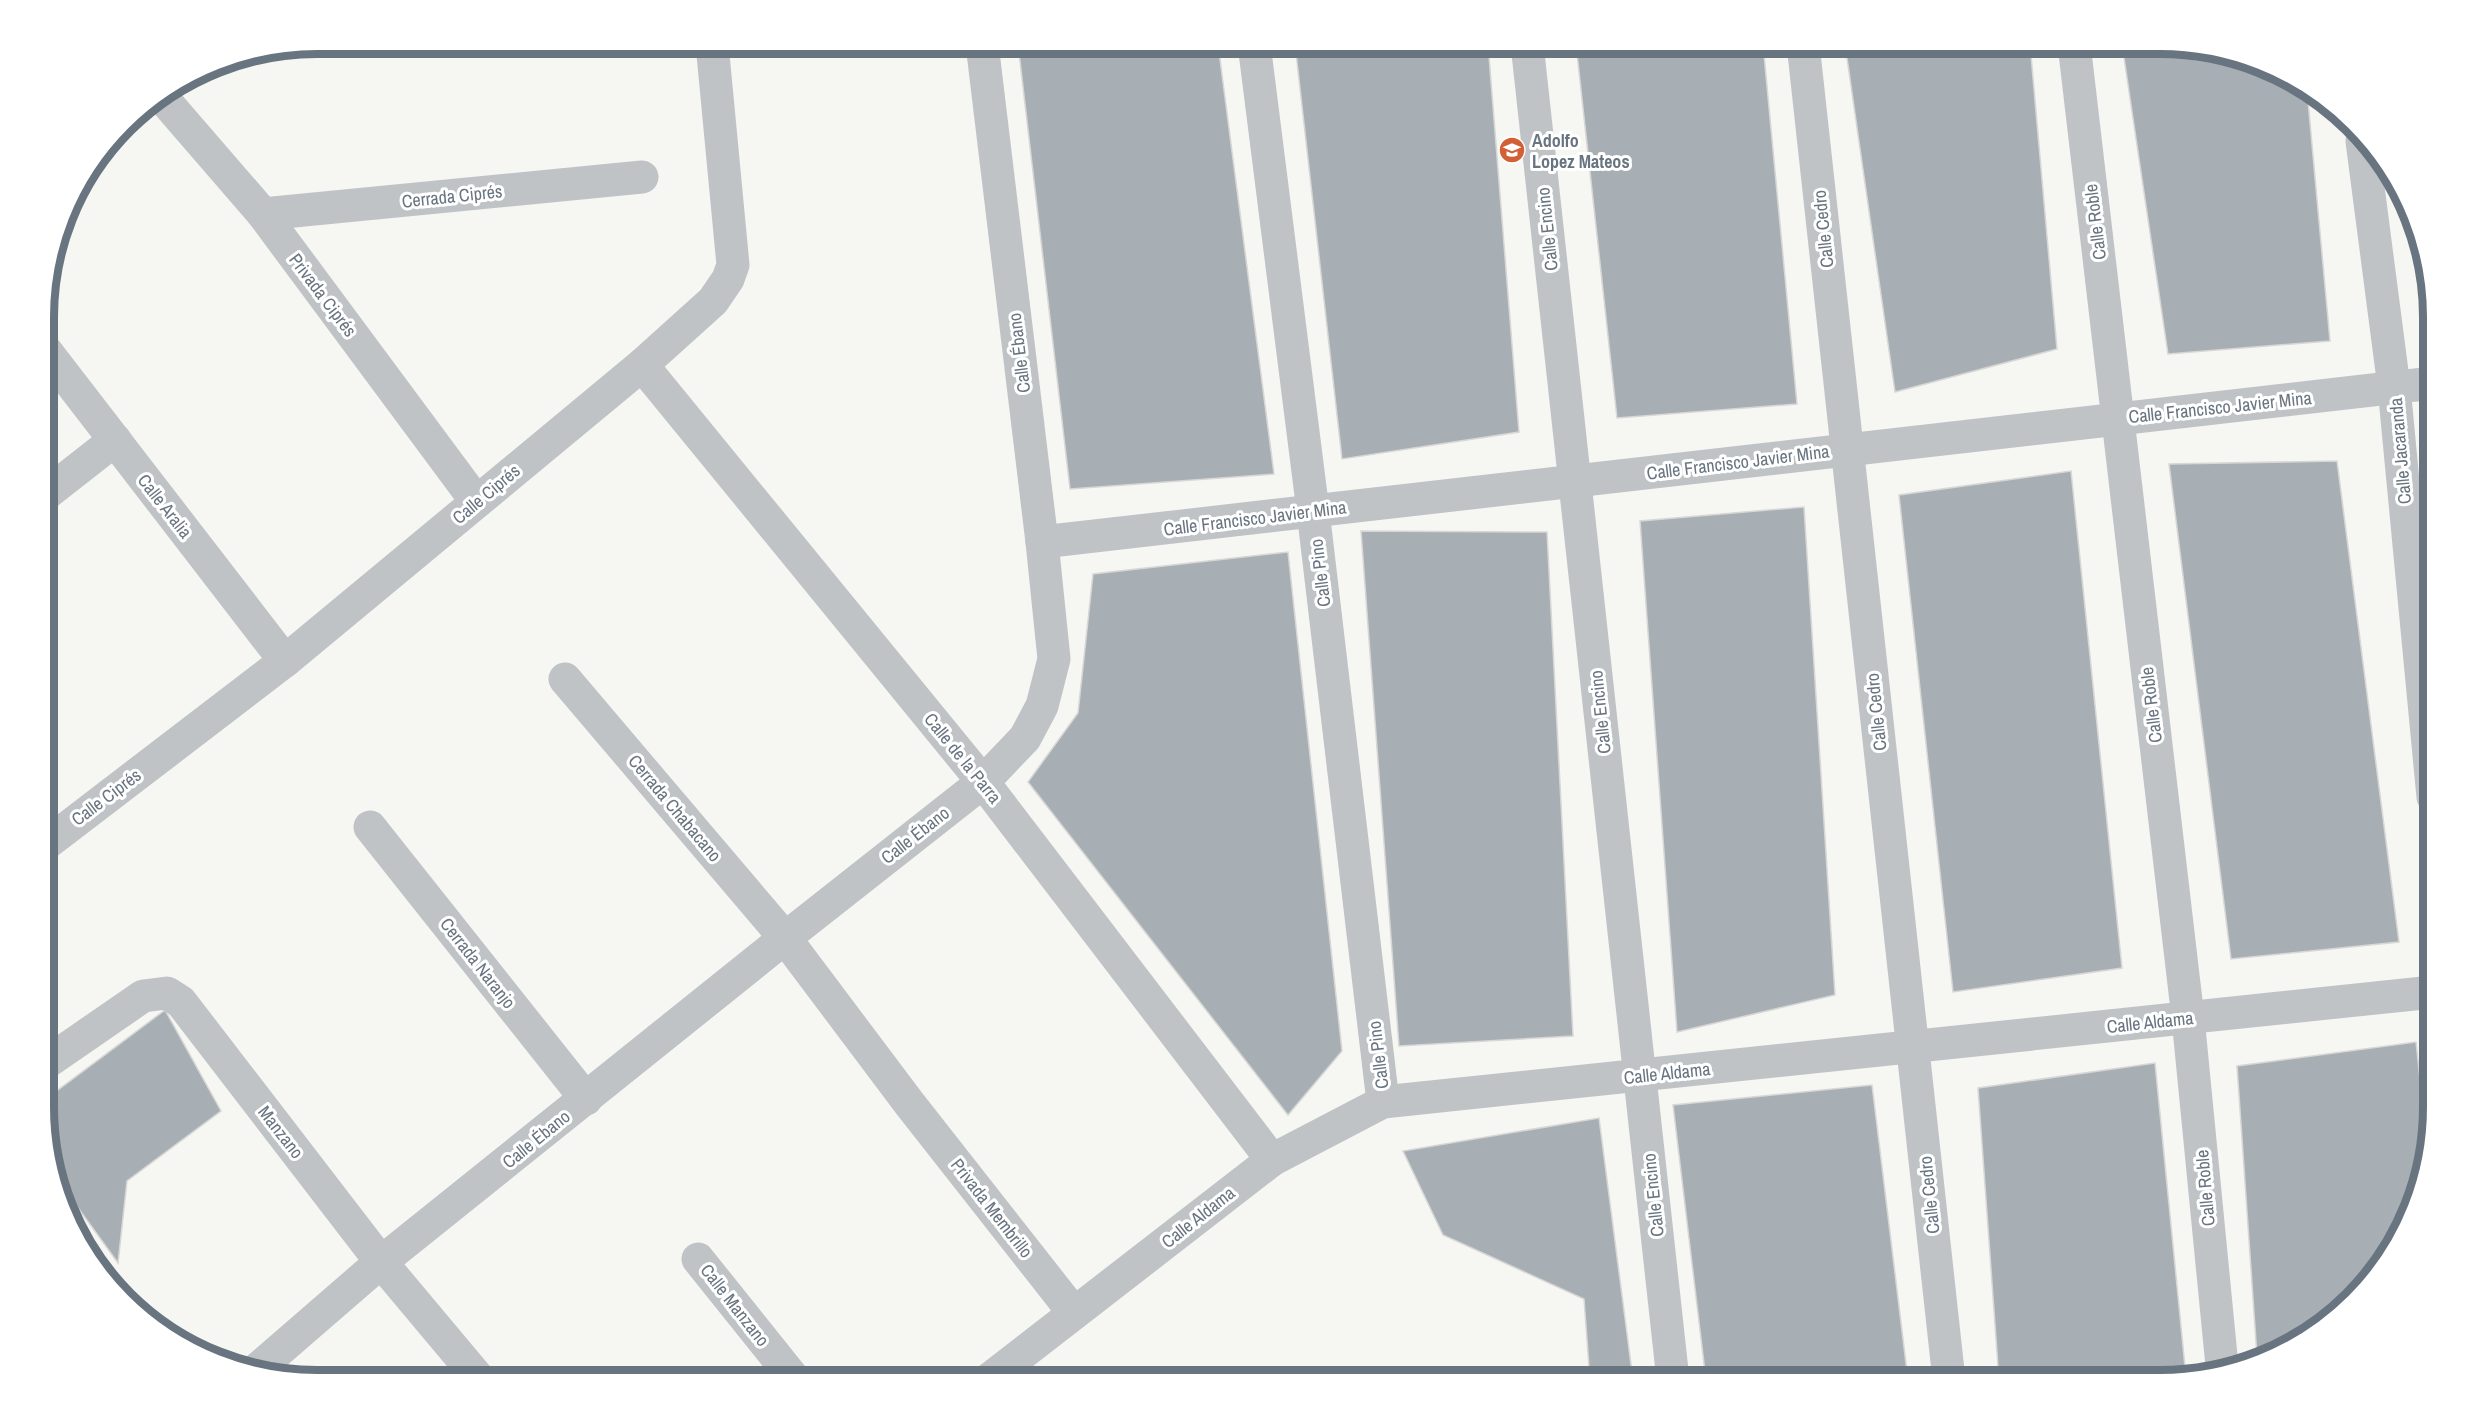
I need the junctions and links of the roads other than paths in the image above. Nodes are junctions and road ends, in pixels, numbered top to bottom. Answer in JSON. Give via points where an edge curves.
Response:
{"nodes":[{"id":1,"x":713,"y":54,"type":"edge"},
{"id":2,"x":983,"y":54,"type":"edge"},
{"id":3,"x":1255,"y":54,"type":"edge"},
{"id":4,"x":1528,"y":54,"type":"edge"},
{"id":5,"x":1804,"y":54,"type":"edge"},
{"id":6,"x":2075,"y":54,"type":"edge"},
{"id":7,"x":166,"y":102,"type":"edge"},
{"id":8,"x":2363,"y":150,"type":"edge"},
{"id":9,"x":642,"y":177,"type":"dead end"},
{"id":10,"x":263,"y":214,"type":"junction"},
{"id":11,"x":54,"y":361,"type":"edge"},
{"id":12,"x":642,"y":365,"type":"junction"},
{"id":13,"x":2423,"y":384,"type":"edge"},
{"id":14,"x":2394,"y":387,"type":"junction"},
{"id":15,"x":2118,"y":419,"type":"junction"},
{"id":16,"x":115,"y":440,"type":"junction"},
{"id":17,"x":1847,"y":450,"type":"junction"},
{"id":18,"x":1575,"y":481,"type":"junction"},
{"id":19,"x":54,"y":488,"type":"edge"},
{"id":20,"x":476,"y":501,"type":"junction"},
{"id":21,"x":1313,"y":511,"type":"junction"},
{"id":22,"x":1042,"y":542,"type":"junction"},
{"id":23,"x":285,"y":661,"type":"junction"},
{"id":24,"x":565,"y":679,"type":"dead end"},
{"id":25,"x":2423,"y":692,"type":"edge"},
{"id":26,"x":983,"y":782,"type":"junction"},
{"id":27,"x":370,"y":827,"type":"dead end"},
{"id":28,"x":54,"y":838,"type":"edge"},
{"id":29,"x":785,"y":938,"type":"junction"},
{"id":30,"x":2423,"y":993,"type":"edge"},
{"id":31,"x":2188,"y":1018,"type":"junction"},
{"id":32,"x":1912,"y":1047,"type":"junction"},
{"id":33,"x":54,"y":1057,"type":"edge"},
{"id":34,"x":1640,"y":1076,"type":"junction"},
{"id":35,"x":586,"y":1099,"type":"junction"},
{"id":36,"x":1383,"y":1102,"type":"junction"},
{"id":37,"x":909,"y":1103,"type":"joint"},
{"id":38,"x":1272,"y":1160,"type":"junction"},
{"id":39,"x":698,"y":1258,"type":"dead end"},
{"id":40,"x":381,"y":1262,"type":"junction"},
{"id":41,"x":1074,"y":1313,"type":"junction"},
{"id":42,"x":2222,"y":1362,"type":"edge"},
{"id":43,"x":263,"y":1364,"type":"edge"},
{"id":44,"x":472,"y":1370,"type":"edge"},
{"id":45,"x":787,"y":1370,"type":"edge"},
{"id":46,"x":1001,"y":1370,"type":"edge"},
{"id":47,"x":1672,"y":1370,"type":"edge"},
{"id":48,"x":1948,"y":1370,"type":"edge"}],
"edges":[{"from":1,"to":12,"type":"street","name":"Calle Ciprés","via":[[734,265],[713,301]]},
{"from":2,"to":22,"type":"street","name":"Calle Ébano"},
{"from":3,"to":21,"type":"street","name":"Calle Pino"},
{"from":4,"to":18,"type":"street","name":"Calle Encino"},
{"from":5,"to":17,"type":"street","name":"Calle Cedro"},
{"from":6,"to":15,"type":"street","name":"Calle Roble"},
{"from":7,"to":10,"type":"street","name":"Privada Ciprés"},
{"from":8,"to":14,"type":"street","name":"Calle Jacaranda"},
{"from":9,"to":10,"type":"street","name":"Cerrada Ciprés"},
{"from":10,"to":20,"type":"street","name":"Privada Ciprés"},
{"from":11,"to":16,"type":"street","name":"Calle Aralia"},
{"from":12,"to":20,"type":"street","name":"Calle Ciprés"},
{"from":12,"to":26,"type":"street","name":"Calle de la Parra"},
{"from":13,"to":14,"type":"street","name":"Calle Francisco Javier Mina"},
{"from":14,"to":15,"type":"street","name":"Calle Francisco Javier Mina"},
{"from":14,"to":25,"type":"street","name":"Calle Jacaranda"},
{"from":15,"to":17,"type":"street","name":"Calle Francisco Javier Mina"},
{"from":15,"to":31,"type":"street","name":"Calle Roble"},
{"from":16,"to":19,"type":"street"},
{"from":16,"to":23,"type":"street","name":"Calle Aralia"},
{"from":17,"to":18,"type":"street","name":"Calle Francisco Javier Mina"},
{"from":17,"to":32,"type":"street","name":"Calle Cedro"},
{"from":18,"to":21,"type":"street","name":"Calle Francisco Javier Mina"},
{"from":18,"to":34,"type":"street","name":"Calle Encino"},
{"from":20,"to":23,"type":"street","name":"Calle Ciprés"},
{"from":21,"to":22,"type":"street","name":"Calle Francisco Javier Mina"},
{"from":21,"to":36,"type":"street","name":"Calle Pino"},
{"from":22,"to":26,"type":"street","name":"Calle Ébano","via":[[1054,659],[1042,706],[1024,738]]},
{"from":23,"to":28,"type":"street","name":"Calle Ciprés"},
{"from":24,"to":29,"type":"street","name":"Cerrada Chabacano"},
{"from":26,"to":29,"type":"street","name":"Calle Ébano"},
{"from":26,"to":38,"type":"street","name":"Calle de la Parra"},
{"from":27,"to":35,"type":"street","name":"Cerrada Naranjo"},
{"from":29,"to":35,"type":"street","name":"Calle Ébano"},
{"from":29,"to":37,"type":"street","name":"Cerrada Chabacano"},
{"from":30,"to":31,"type":"street","name":"Calle Aldama"},
{"from":31,"to":32,"type":"street","name":"Calle Aldama"},
{"from":31,"to":42,"type":"street","name":"Calle Roble"},
{"from":32,"to":34,"type":"street","name":"Calle Aldama"},
{"from":32,"to":48,"type":"street","name":"Calle Cedro"},
{"from":33,"to":40,"type":"street","name":"Manzano","via":[[143,996],[167,993],[181,1002]]},
{"from":34,"to":36,"type":"street","name":"Calle Aldama"},
{"from":34,"to":47,"type":"street","name":"Calle Encino"},
{"from":35,"to":40,"type":"street","name":"Calle Ébano"},
{"from":36,"to":38,"type":"street","name":"Calle Aldama"},
{"from":37,"to":41,"type":"street","name":"Privada Membrillo"},
{"from":38,"to":41,"type":"street","name":"Calle Aldama"},
{"from":39,"to":45,"type":"street","name":"Calle Manzano"},
{"from":40,"to":43,"type":"street","name":"Calle Ébano"},
{"from":40,"to":44,"type":"street","name":"Manzano"},
{"from":41,"to":46,"type":"street","name":"Calle Aldama"}]}
